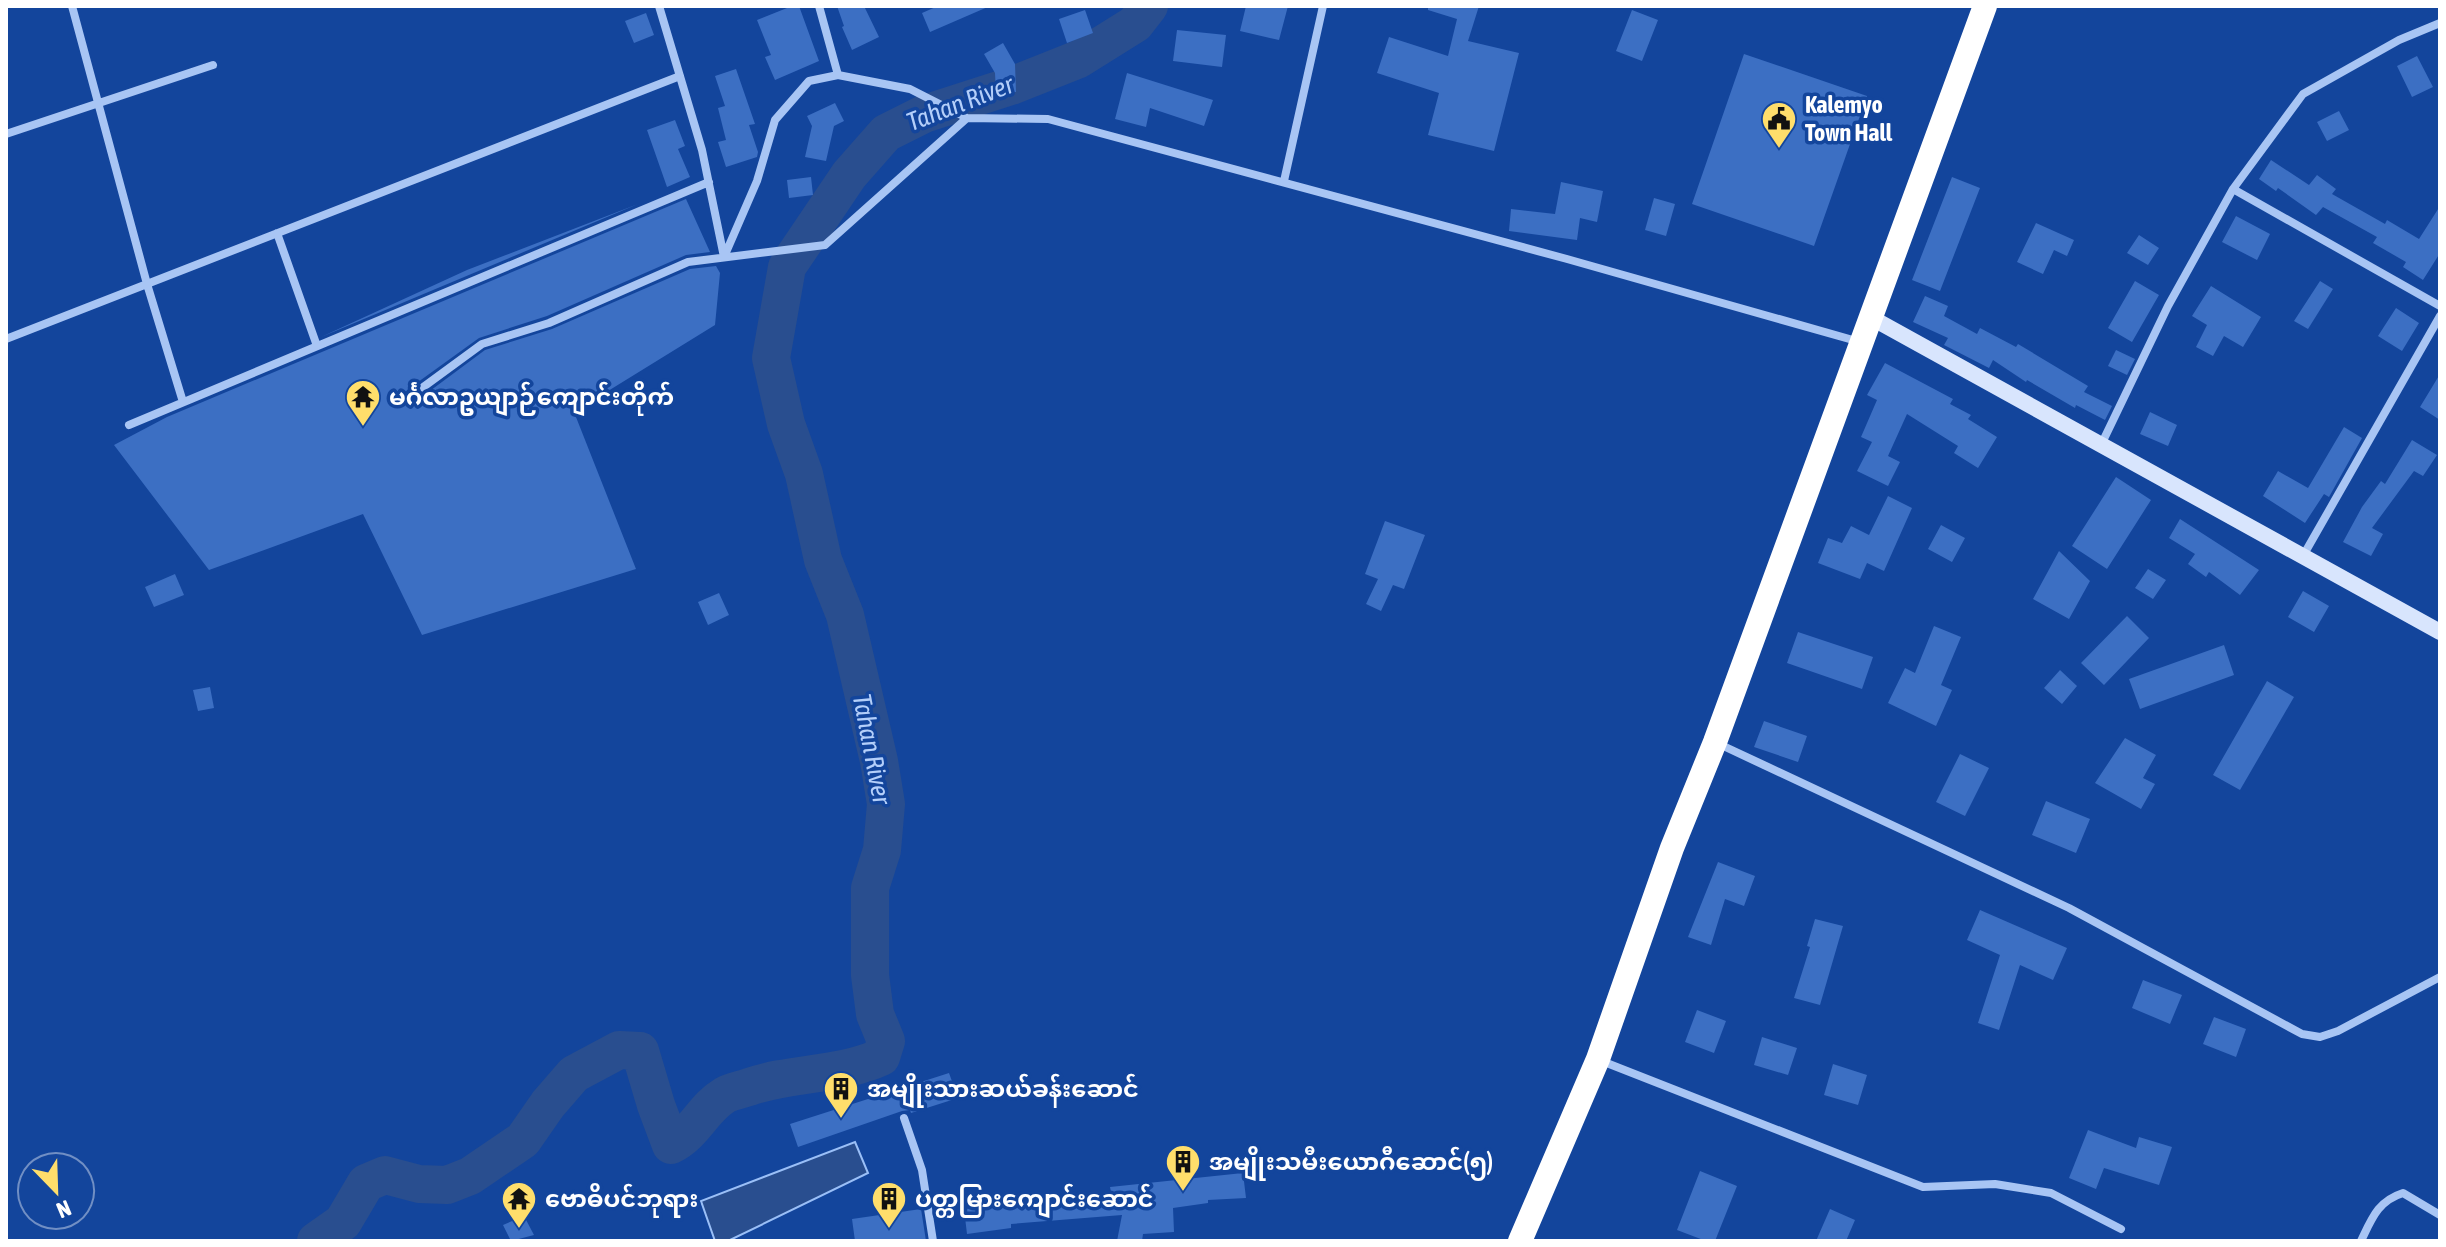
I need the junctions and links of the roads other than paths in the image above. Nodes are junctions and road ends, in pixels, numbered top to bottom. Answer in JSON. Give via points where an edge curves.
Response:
{"nodes":[{"id":1,"x":72,"y":6,"type":"edge"},
{"id":2,"x":659,"y":6,"type":"edge"},
{"id":3,"x":819,"y":6,"type":"edge"},
{"id":4,"x":1323,"y":6,"type":"edge"},
{"id":5,"x":1985,"y":6,"type":"edge"},
{"id":6,"x":2440,"y":23,"type":"edge"},
{"id":7,"x":213,"y":65,"type":"dead end"},
{"id":8,"x":838,"y":75,"type":"junction"},
{"id":9,"x":680,"y":76,"type":"junction"},
{"id":10,"x":98,"y":105,"type":"junction"},
{"id":11,"x":967,"y":118,"type":"junction"},
{"id":12,"x":6,"y":134,"type":"edge"},
{"id":13,"x":1284,"y":181,"type":"junction"},
{"id":14,"x":709,"y":182,"type":"junction"},
{"id":15,"x":2233,"y":189,"type":"junction"},
{"id":16,"x":277,"y":233,"type":"junction"},
{"id":17,"x":724,"y":257,"type":"junction"},
{"id":18,"x":147,"y":284,"type":"junction"},
{"id":19,"x":2440,"y":306,"type":"edge"},
{"id":20,"x":2440,"y":316,"type":"edge"},
{"id":21,"x":1870,"y":317,"type":"junction"},
{"id":22,"x":6,"y":339,"type":"edge"},
{"id":23,"x":1861,"y":342,"type":"junction"},
{"id":24,"x":317,"y":346,"type":"junction"},
{"id":25,"x":411,"y":396,"type":"dead end"},
{"id":26,"x":183,"y":402,"type":"junction"},
{"id":27,"x":129,"y":425,"type":"dead end"},
{"id":28,"x":2102,"y":443,"type":"junction"},
{"id":29,"x":2303,"y":556,"type":"junction"},
{"id":30,"x":2440,"y":632,"type":"edge"},
{"id":31,"x":1715,"y":742,"type":"junction"},
{"id":32,"x":2440,"y":977,"type":"edge"},
{"id":33,"x":1598,"y":1059,"type":"junction"},
{"id":34,"x":904,"y":1118,"type":"dead end"},
{"id":35,"x":2440,"y":1215,"type":"edge"},
{"id":36,"x":2121,"y":1229,"type":"dead end"},
{"id":37,"x":933,"y":1241,"type":"edge"},
{"id":38,"x":1520,"y":1241,"type":"edge"},
{"id":39,"x":2361,"y":1241,"type":"edge"}],
"edges":[{"from":1,"to":10,"type":"street"},
{"from":2,"to":9,"type":"street"},
{"from":3,"to":8,"type":"street"},
{"from":4,"to":13,"type":"street"},
{"from":5,"to":21,"type":"highway"},
{"from":6,"to":15,"type":"street","via":[[2303,94]]},
{"from":7,"to":10,"type":"street"},
{"from":8,"to":11,"type":"street","via":[[910,89]]},
{"from":8,"to":17,"type":"street","via":[[809,81],[775,120],[757,181]]},
{"from":9,"to":14,"type":"street"},
{"from":9,"to":16,"type":"street"},
{"from":10,"to":12,"type":"street"},
{"from":10,"to":18,"type":"street"},
{"from":11,"to":13,"type":"street","via":[[1048,119]]},
{"from":11,"to":17,"type":"street","via":[[825,245]]},
{"from":13,"to":23,"type":"street"},
{"from":14,"to":17,"type":"street"},
{"from":14,"to":24,"type":"street"},
{"from":15,"to":19,"type":"street"},
{"from":15,"to":28,"type":"street","via":[[2168,306]]},
{"from":16,"to":18,"type":"street"},
{"from":16,"to":24,"type":"street"},
{"from":17,"to":25,"type":"street","via":[[688,262],[549,323],[482,344]]},
{"from":18,"to":22,"type":"street"},
{"from":18,"to":26,"type":"street"},
{"from":20,"to":29,"type":"street"},
{"from":21,"to":23,"type":"highway"},
{"from":21,"to":28,"type":"street"},
{"from":23,"to":31,"type":"highway"},
{"from":24,"to":26,"type":"street"},
{"from":26,"to":27,"type":"street"},
{"from":28,"to":29,"type":"street"},
{"from":29,"to":30,"type":"street"},
{"from":31,"to":32,"type":"street","via":[[2069,908],[2302,1034],[2320,1037],[2338,1031]]},
{"from":31,"to":33,"type":"highway"},
{"from":33,"to":36,"type":"street","via":[[1923,1187],[1995,1184],[2051,1193]]},
{"from":33,"to":38,"type":"highway"},
{"from":34,"to":37,"type":"street","via":[[922,1170]]},
{"from":35,"to":39,"type":"street","via":[[2403,1193],[2389,1197],[2376,1208]]}]}
